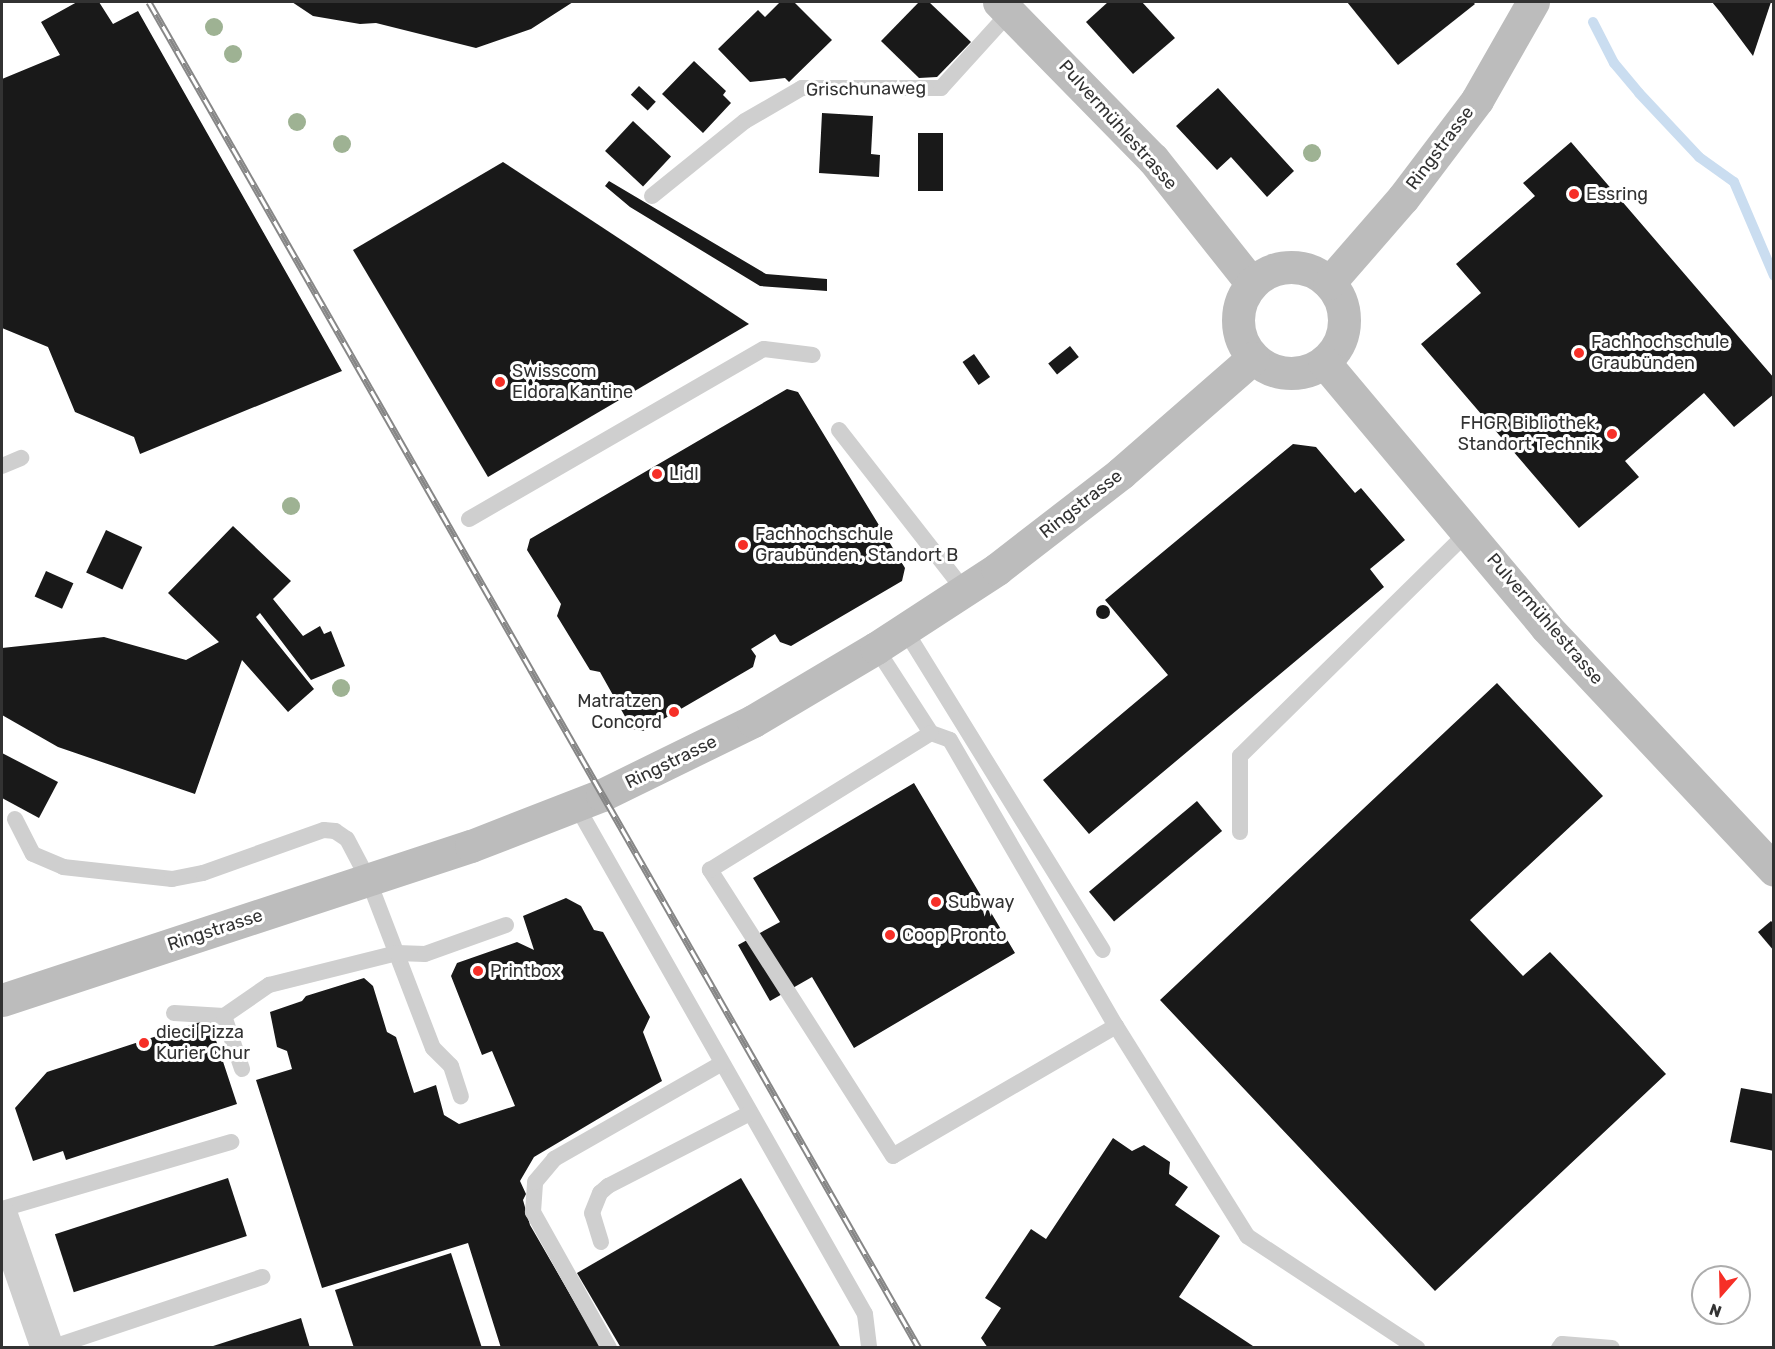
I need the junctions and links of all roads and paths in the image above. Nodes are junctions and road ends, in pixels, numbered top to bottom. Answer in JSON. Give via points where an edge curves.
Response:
{"nodes":[{"id":1,"x":1533,"y":2,"type":"edge"},
{"id":2,"x":1004,"y":7,"type":"edge"},
{"id":3,"x":652,"y":196,"type":"dead end"},
{"id":4,"x":1329,"y":282,"type":"junction"},
{"id":5,"x":1252,"y":284,"type":"junction"},
{"id":6,"x":813,"y":354,"type":"dead end"},
{"id":7,"x":1253,"y":358,"type":"junction"},
{"id":8,"x":1324,"y":362,"type":"junction"},
{"id":9,"x":838,"y":430,"type":"dead end"},
{"id":10,"x":21,"y":458,"type":"dead end"},
{"id":11,"x":2,"y":466,"type":"edge"},
{"id":12,"x":469,"y":519,"type":"dead end"},
{"id":13,"x":1469,"y":531,"type":"junction"},
{"id":14,"x":965,"y":591,"type":"junction"},
{"id":15,"x":904,"y":630,"type":"junction"},
{"id":16,"x":876,"y":648,"type":"junction"},
{"id":17,"x":931,"y":733,"type":"junction"},
{"id":18,"x":576,"y":805,"type":"junction"},
{"id":19,"x":15,"y":819,"type":"dead end"},
{"id":20,"x":1240,"y":832,"type":"dead end"},
{"id":21,"x":1773,"y":870,"type":"edge"},
{"id":22,"x":368,"y":879,"type":"junction"},
{"id":23,"x":506,"y":925,"type":"dead end"},
{"id":24,"x":1103,"y":950,"type":"dead end"},
{"id":25,"x":397,"y":953,"type":"junction"},
{"id":26,"x":2,"y":1000,"type":"edge"},
{"id":27,"x":174,"y":1013,"type":"dead end"},
{"id":28,"x":224,"y":1016,"type":"junction"},
{"id":29,"x":1116,"y":1026,"type":"junction"},
{"id":30,"x":722,"y":1063,"type":"junction"},
{"id":31,"x":242,"y":1069,"type":"dead end"},
{"id":32,"x":462,"y":1096,"type":"dead end"},
{"id":33,"x":750,"y":1113,"type":"junction"},
{"id":34,"x":231,"y":1142,"type":"dead end"},
{"id":35,"x":2,"y":1209,"type":"edge"},
{"id":36,"x":2,"y":1218,"type":"edge"},
{"id":37,"x":601,"y":1242,"type":"dead end"},
{"id":38,"x":262,"y":1277,"type":"dead end"},
{"id":39,"x":48,"y":1347,"type":"edge"},
{"id":40,"x":609,"y":1347,"type":"edge"},
{"id":41,"x":869,"y":1347,"type":"edge"},
{"id":42,"x":1417,"y":1347,"type":"edge"},
{"id":43,"x":1559,"y":1347,"type":"edge"},
{"id":44,"x":1612,"y":1347,"type":"edge"}],
"edges":[{"from":1,"to":4,"type":"main road","name":"Ringstrasse","via":[[1470,108],[1403,198]]},
{"from":2,"to":3,"type":"lane","name":"Grischunaweg","via":[[941,88],[802,88],[745,121]]},
{"from":2,"to":5,"type":"main road","name":"Pulvermühlestrasse","via":[[1153,159]]},
{"from":4,"to":5,"type":"main road","via":[[1304,268],[1290,267],[1263,274]]},
{"from":4,"to":8,"type":"main road","via":[[1339,297],[1344,323],[1336,349]]},
{"from":5,"to":7,"type":"main road","via":[[1242,297],[1238,321],[1244,345]]},
{"from":6,"to":12,"type":"lane","via":[[765,349]]},
{"from":7,"to":8,"type":"main road","via":[[1280,372],[1296,373]]},
{"from":7,"to":14,"type":"main road","name":"Ringstrasse","via":[[1120,473]]},
{"from":8,"to":13,"type":"main road","name":"Pulvermühlestrasse"},
{"from":9,"to":14,"type":"lane"},
{"from":10,"to":11,"type":"lane"},
{"from":13,"to":20,"type":"lane","via":[[1240,756]]},
{"from":13,"to":21,"type":"main road","name":"Pulvermühlestrasse","via":[[1546,627]]},
{"from":14,"to":15,"type":"main road","name":"Ringstrasse"},
{"from":15,"to":16,"type":"main road","name":"Ringstrasse"},
{"from":15,"to":24,"type":"lane"},
{"from":16,"to":17,"type":"lane"},
{"from":16,"to":18,"type":"main road","name":"Ringstrasse","via":[[753,722]]},
{"from":17,"to":29,"type":"lane","via":[[950,740]]},
{"from":17,"to":29,"type":"lane","via":[[710,870],[893,1156]]},
{"from":18,"to":22,"type":"main road","name":"Ringstrasse","via":[[471,846]]},
{"from":18,"to":30,"type":"lane"},
{"from":19,"to":22,"type":"lane","via":[[33,854],[63,867],[172,879],[203,873],[324,830],[335,831],[347,839]]},
{"from":22,"to":25,"type":"lane"},
{"from":22,"to":26,"type":"main road","name":"Ringstrasse"},
{"from":23,"to":25,"type":"lane","via":[[426,954]]},
{"from":25,"to":28,"type":"lane","via":[[269,985]]},
{"from":25,"to":32,"type":"lane","via":[[433,1048],[451,1066]]},
{"from":27,"to":28,"type":"lane"},
{"from":28,"to":31,"type":"lane"},
{"from":29,"to":42,"type":"lane","via":[[1247,1236]]},
{"from":30,"to":33,"type":"lane"},
{"from":30,"to":40,"type":"lane","via":[[554,1159],[535,1182],[533,1212]]},
{"from":33,"to":37,"type":"lane","via":[[608,1186],[600,1193],[592,1213]]},
{"from":33,"to":41,"type":"lane","via":[[865,1314]]},
{"from":34,"to":35,"type":"lane"},
{"from":36,"to":39,"type":"street"},
{"from":38,"to":39,"type":"lane"},
{"from":43,"to":44,"type":"lane"}]}
